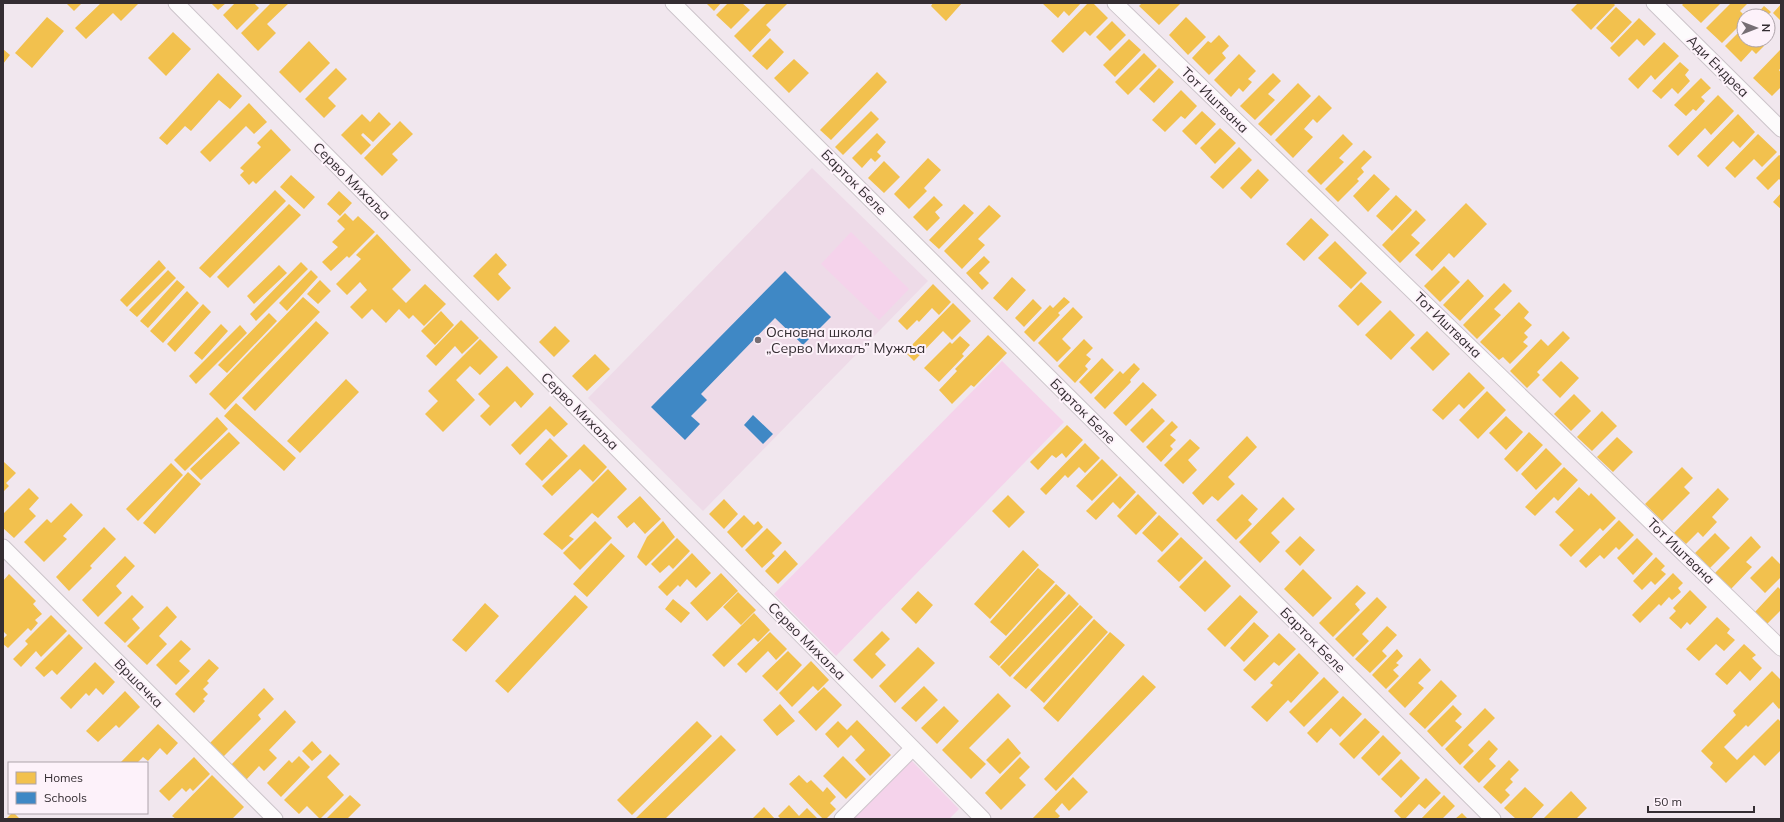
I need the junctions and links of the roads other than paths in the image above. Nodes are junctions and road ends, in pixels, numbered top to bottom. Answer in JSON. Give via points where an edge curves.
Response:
{"nodes":[{"id":1,"x":176,"y":3,"type":"edge"},
{"id":2,"x":673,"y":3,"type":"edge"},
{"id":3,"x":1115,"y":3,"type":"edge"},
{"id":4,"x":1654,"y":3,"type":"edge"},
{"id":5,"x":1781,"y":129,"type":"edge"},
{"id":6,"x":3,"y":547,"type":"edge"},
{"id":7,"x":1781,"y":648,"type":"edge"},
{"id":8,"x":913,"y":748,"type":"junction"},
{"id":9,"x":275,"y":819,"type":"edge"},
{"id":10,"x":842,"y":819,"type":"edge"},
{"id":11,"x":983,"y":819,"type":"edge"},
{"id":12,"x":1493,"y":819,"type":"edge"}],
"edges":[{"from":1,"to":8,"type":"street","name":"Серво Михаља"},
{"from":2,"to":12,"type":"street","name":"Барток Беле"},
{"from":3,"to":7,"type":"street","name":"Тот Иштвана"},
{"from":4,"to":5,"type":"street","name":"Ади Ендреа"},
{"from":6,"to":9,"type":"street","name":"Вршачка"},
{"from":8,"to":10,"type":"street"},
{"from":8,"to":11,"type":"street","name":"Серво Михаља"}]}
